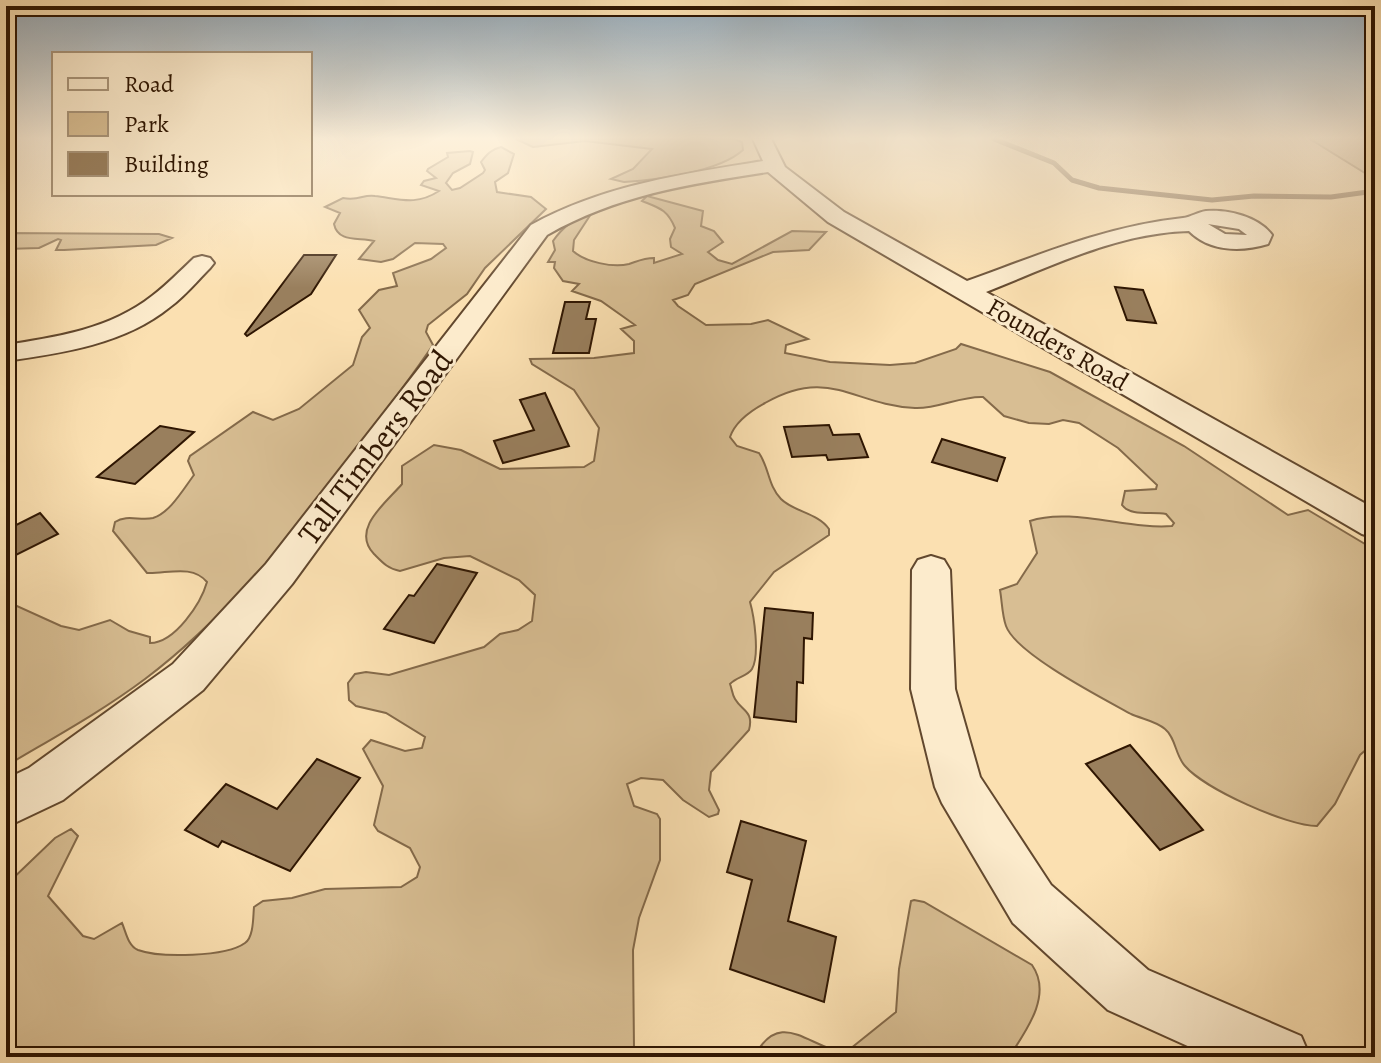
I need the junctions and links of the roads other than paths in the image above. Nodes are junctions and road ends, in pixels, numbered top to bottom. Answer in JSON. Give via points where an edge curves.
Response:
{"nodes":[{"id":1,"x":633,"y":189,"type":"edge"},
{"id":2,"x":804,"y":189,"type":"edge"},
{"id":3,"x":1196,"y":224,"type":"dead end"},
{"id":4,"x":202,"y":263,"type":"dead end"},
{"id":5,"x":965,"y":291,"type":"junction"},
{"id":6,"x":6,"y":353,"type":"edge"},
{"id":7,"x":1375,"y":525,"type":"edge"},
{"id":8,"x":931,"y":570,"type":"dead end"},
{"id":9,"x":6,"y":804,"type":"edge"},
{"id":10,"x":1280,"y":1057,"type":"edge"}],
"edges":[{"from":1,"to":9,"type":"street","name":"Tall Timbers Road","via":[[577,207],[539,230],[279,574],[188,677],[46,784]]},
{"from":2,"to":5,"type":"street","name":"Founders Road","via":[[825,210]]},
{"from":3,"to":5,"type":"street","via":[[1129,231]]},
{"from":4,"to":6,"type":"street","via":[[160,303],[120,326]]},
{"from":5,"to":7,"type":"street","name":"Founders Road"},
{"from":8,"to":10,"type":"street","via":[[933,689],[959,787],[1032,904],[1128,990]]}]}
